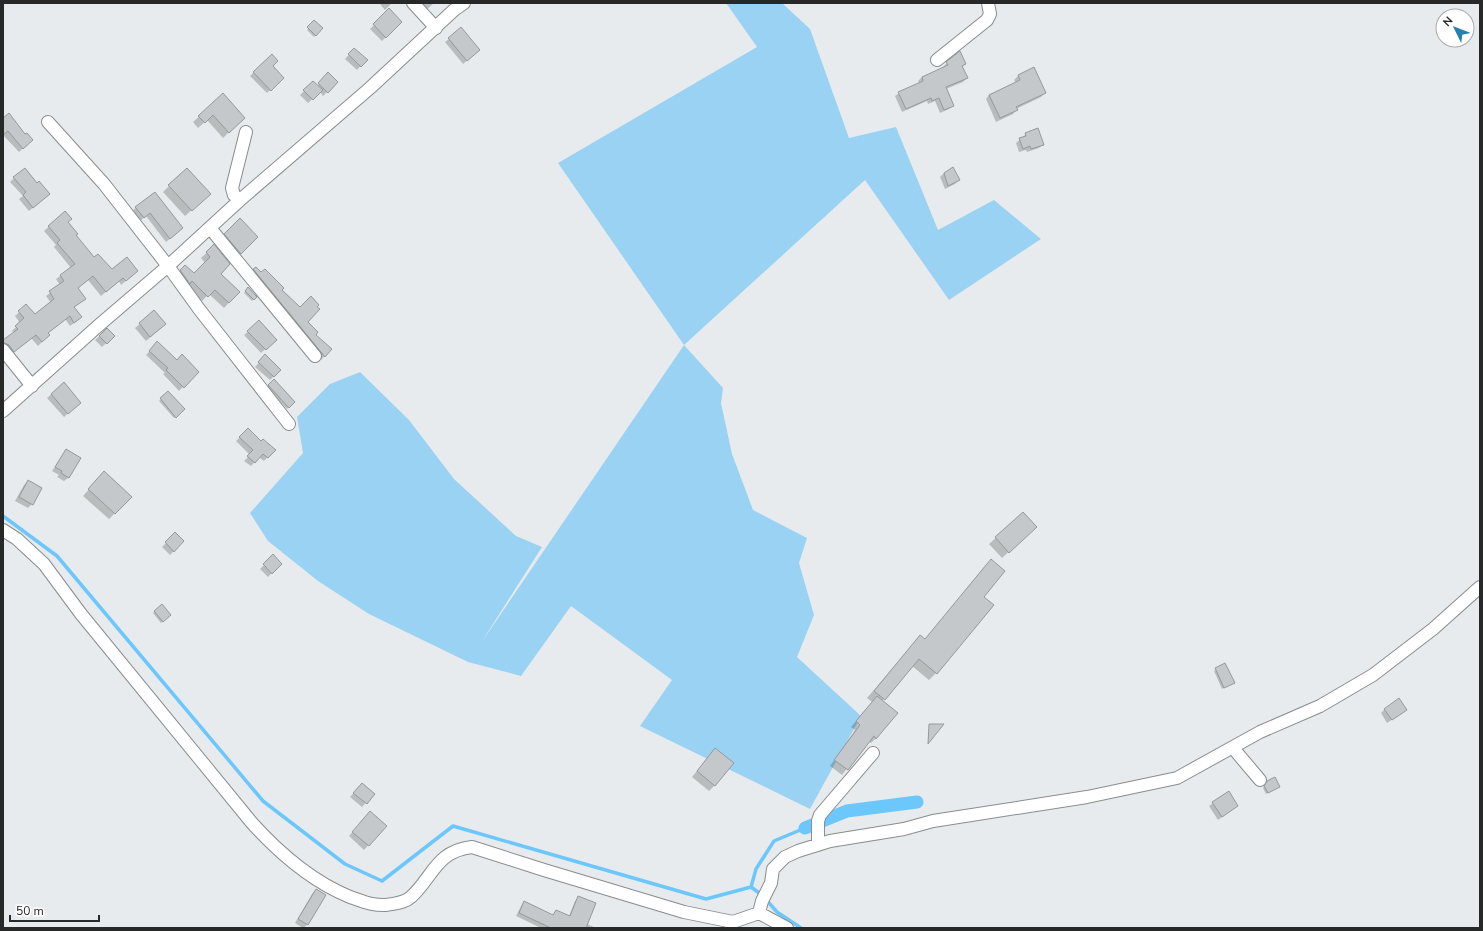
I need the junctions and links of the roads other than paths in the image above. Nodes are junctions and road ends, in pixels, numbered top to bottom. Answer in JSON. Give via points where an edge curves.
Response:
{"nodes":[{"id":1,"x":413,"y":3,"type":"edge"},
{"id":2,"x":464,"y":3,"type":"edge"},
{"id":3,"x":988,"y":3,"type":"edge"},
{"id":4,"x":436,"y":28,"type":"junction"},
{"id":5,"x":936,"y":60,"type":"dead end"},
{"id":6,"x":48,"y":122,"type":"dead end"},
{"id":7,"x":246,"y":132,"type":"dead end"},
{"id":8,"x":240,"y":200,"type":"junction"},
{"id":9,"x":210,"y":228,"type":"junction"},
{"id":10,"x":168,"y":266,"type":"junction"},
{"id":11,"x":3,"y":350,"type":"edge"},
{"id":12,"x":315,"y":356,"type":"dead end"},
{"id":13,"x":32,"y":386,"type":"junction"},
{"id":14,"x":3,"y":411,"type":"edge"},
{"id":15,"x":289,"y":424,"type":"dead end"},
{"id":16,"x":3,"y":530,"type":"edge"},
{"id":17,"x":1480,"y":587,"type":"edge"},
{"id":18,"x":1233,"y":748,"type":"junction"},
{"id":19,"x":873,"y":753,"type":"dead end"},
{"id":20,"x":1260,"y":780,"type":"dead end"},
{"id":21,"x":817,"y":842,"type":"junction"},
{"id":22,"x":761,"y":907,"type":"junction"},
{"id":23,"x":787,"y":928,"type":"edge"}],
"edges":[{"from":1,"to":4,"type":"street"},
{"from":2,"to":4,"type":"street"},
{"from":3,"to":5,"type":"street","via":[[990,14],[987,20]]},
{"from":4,"to":8,"type":"street"},
{"from":6,"to":10,"type":"street","via":[[104,184]]},
{"from":7,"to":8,"type":"street","via":[[232,188]]},
{"from":8,"to":9,"type":"street"},
{"from":9,"to":10,"type":"street"},
{"from":9,"to":12,"type":"street"},
{"from":10,"to":13,"type":"street"},
{"from":10,"to":15,"type":"street"},
{"from":11,"to":13,"type":"street"},
{"from":13,"to":14,"type":"street"},
{"from":16,"to":22,"type":"street","via":[[44,564],[81,614],[252,823],[296,865],[316,881],[337,892],[373,905],[396,904],[410,898],[433,868],[449,854],[460,848],[472,847],[684,912],[733,922]]},
{"from":17,"to":18,"type":"street","via":[[1433,629],[1373,675],[1320,706],[1260,732]]},
{"from":18,"to":20,"type":"street"},
{"from":18,"to":21,"type":"street","via":[[1177,778],[1087,797]]},
{"from":19,"to":21,"type":"street","via":[[820,815]]},
{"from":21,"to":22,"type":"street","via":[[786,857],[773,869],[771,883]]},
{"from":22,"to":23,"type":"street"}]}
